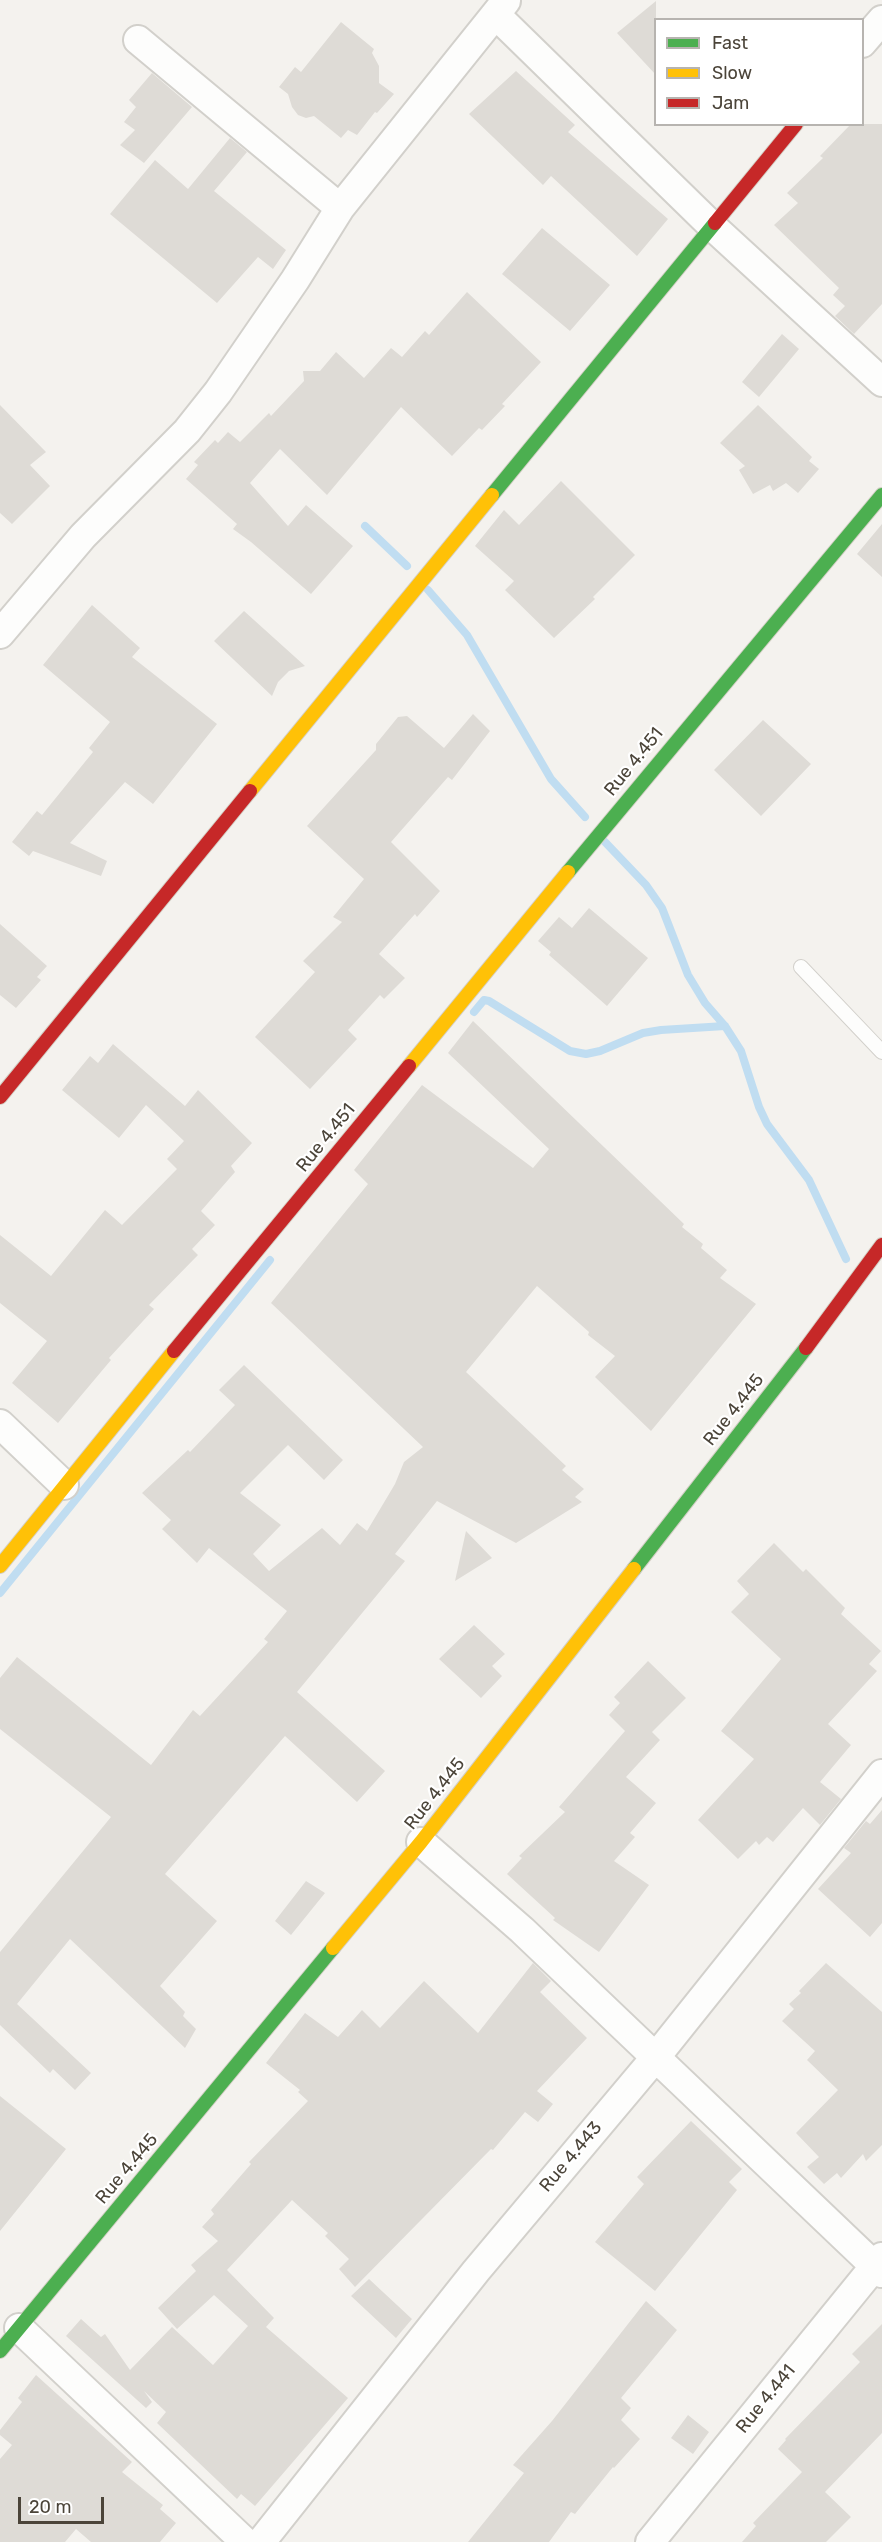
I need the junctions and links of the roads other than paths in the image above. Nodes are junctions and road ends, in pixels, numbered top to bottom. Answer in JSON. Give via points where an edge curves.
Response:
{"nodes":[{"id":1,"x":501,"y":7,"type":"edge"},
{"id":2,"x":882,"y":20,"type":"edge"},
{"id":3,"x":138,"y":40,"type":"dead end"},
{"id":4,"x":864,"y":42,"type":"edge"},
{"id":5,"x":794,"y":126,"type":"edge"},
{"id":6,"x":340,"y":208,"type":"junction"},
{"id":7,"x":712,"y":226,"type":"junction"},
{"id":8,"x":882,"y":382,"type":"edge"},
{"id":9,"x":882,"y":495,"type":"edge"},
{"id":10,"x":0,"y":634,"type":"edge"},
{"id":11,"x":801,"y":967,"type":"dead end"},
{"id":12,"x":882,"y":1052,"type":"edge"},
{"id":13,"x":0,"y":1097,"type":"edge"},
{"id":14,"x":882,"y":1245,"type":"edge"},
{"id":15,"x":0,"y":1424,"type":"edge"},
{"id":16,"x":64,"y":1485,"type":"junction"},
{"id":17,"x":0,"y":1566,"type":"edge"},
{"id":18,"x":882,"y":1774,"type":"edge"},
{"id":19,"x":421,"y":1842,"type":"junction"},
{"id":20,"x":655,"y":2058,"type":"junction"},
{"id":21,"x":880,"y":2265,"type":"edge"},
{"id":22,"x":19,"y":2328,"type":"junction"},
{"id":23,"x":0,"y":2351,"type":"edge"},
{"id":24,"x":246,"y":2542,"type":"edge"},
{"id":25,"x":261,"y":2542,"type":"edge"},
{"id":26,"x":650,"y":2542,"type":"edge"}],
"edges":[{"from":1,"to":6,"type":"street"},
{"from":1,"to":7,"type":"street"},
{"from":2,"to":4,"type":"street"},
{"from":3,"to":6,"type":"street"},
{"from":5,"to":7,"type":"street"},
{"from":6,"to":10,"type":"street","via":[[218,392],[187,431],[82,536]]},
{"from":7,"to":8,"type":"street"},
{"from":7,"to":13,"type":"street"},
{"from":9,"to":16,"type":"street","name":"Rue 4.451"},
{"from":11,"to":12,"type":"lane"},
{"from":14,"to":19,"type":"street","name":"Rue 4.445","via":[[840,1305]]},
{"from":15,"to":16,"type":"street"},
{"from":16,"to":17,"type":"street","name":"Rue 4.451"},
{"from":18,"to":20,"type":"street","name":"Rue 4.443"},
{"from":19,"to":20,"type":"street","via":[[522,1930]]},
{"from":19,"to":22,"type":"street","name":"Rue 4.445"},
{"from":20,"to":21,"type":"street"},
{"from":20,"to":25,"type":"street","name":"Rue 4.443","via":[[476,2271]]},
{"from":21,"to":26,"type":"street","name":"Rue 4.441"},
{"from":22,"to":23,"type":"street","name":"Rue 4.445"},
{"from":22,"to":24,"type":"street"}]}
